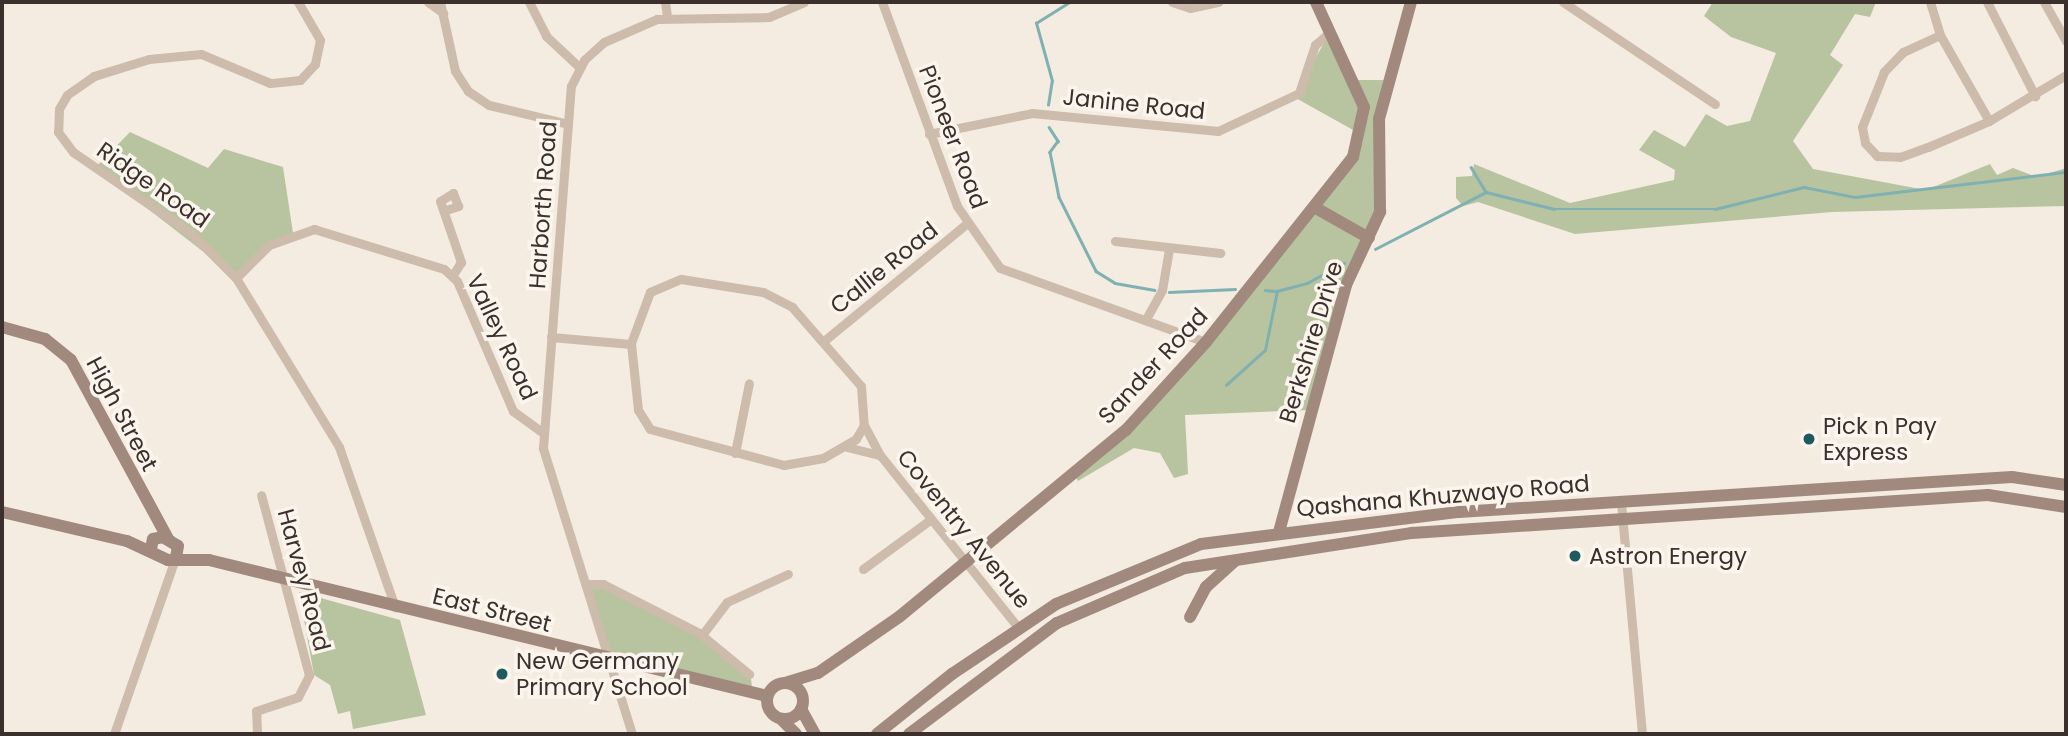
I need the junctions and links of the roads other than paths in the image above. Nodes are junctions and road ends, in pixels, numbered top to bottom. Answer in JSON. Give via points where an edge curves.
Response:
{"nodes":[{"id":1,"x":298,"y":2,"type":"edge"},
{"id":2,"x":428,"y":2,"type":"edge"},
{"id":3,"x":440,"y":2,"type":"edge"},
{"id":4,"x":528,"y":2,"type":"edge"},
{"id":5,"x":665,"y":2,"type":"edge"},
{"id":6,"x":804,"y":2,"type":"edge"},
{"id":7,"x":882,"y":2,"type":"edge"},
{"id":8,"x":1172,"y":2,"type":"edge"},
{"id":9,"x":1219,"y":2,"type":"edge"},
{"id":10,"x":1316,"y":2,"type":"edge"},
{"id":11,"x":1410,"y":2,"type":"edge"},
{"id":12,"x":1563,"y":2,"type":"edge"},
{"id":13,"x":1930,"y":2,"type":"edge"},
{"id":14,"x":1987,"y":2,"type":"edge"},
{"id":15,"x":2044,"y":2,"type":"edge"},
{"id":16,"x":444,"y":14,"type":"junction"},
{"id":17,"x":667,"y":16,"type":"junction"},
{"id":18,"x":1330,"y":32,"type":"junction"},
{"id":19,"x":1940,"y":35,"type":"junction"},
{"id":20,"x":2066,"y":41,"type":"edge"},
{"id":21,"x":579,"y":67,"type":"junction"},
{"id":22,"x":2066,"y":75,"type":"edge"},
{"id":23,"x":2035,"y":96,"type":"junction"},
{"id":24,"x":1715,"y":104,"type":"dead end"},
{"id":25,"x":1989,"y":121,"type":"junction"},
{"id":26,"x":568,"y":124,"type":"junction"},
{"id":27,"x":929,"y":134,"type":"junction"},
{"id":28,"x":1314,"y":207,"type":"junction"},
{"id":29,"x":446,"y":210,"type":"dead end"},
{"id":30,"x":966,"y":225,"type":"junction"},
{"id":31,"x":1369,"y":238,"type":"junction"},
{"id":32,"x":1115,"y":241,"type":"dead end"},
{"id":33,"x":1169,"y":249,"type":"junction"},
{"id":34,"x":1220,"y":253,"type":"dead end"},
{"id":35,"x":453,"y":275,"type":"junction"},
{"id":36,"x":236,"y":278,"type":"junction"},
{"id":37,"x":1146,"y":319,"type":"junction"},
{"id":38,"x":2,"y":327,"type":"edge"},
{"id":39,"x":551,"y":337,"type":"junction"},
{"id":40,"x":825,"y":340,"type":"junction"},
{"id":41,"x":1206,"y":342,"type":"junction"},
{"id":42,"x":631,"y":344,"type":"junction"},
{"id":43,"x":749,"y":383,"type":"dead end"},
{"id":44,"x":863,"y":425,"type":"junction"},
{"id":45,"x":543,"y":433,"type":"junction"},
{"id":46,"x":847,"y":447,"type":"junction"},
{"id":47,"x":735,"y":453,"type":"junction"},
{"id":48,"x":880,"y":456,"type":"junction"},
{"id":49,"x":2066,"y":485,"type":"edge"},
{"id":50,"x":261,"y":495,"type":"dead end"},
{"id":51,"x":1621,"y":503,"type":"junction"},
{"id":52,"x":2066,"y":507,"type":"edge"},
{"id":53,"x":2,"y":512,"type":"edge"},
{"id":54,"x":931,"y":519,"type":"junction"},
{"id":55,"x":1623,"y":521,"type":"junction"},
{"id":56,"x":1279,"y":532,"type":"junction"},
{"id":57,"x":164,"y":548,"type":"junction"},
{"id":58,"x":1238,"y":559,"type":"junction"},
{"id":59,"x":967,"y":563,"type":"junction"},
{"id":60,"x":863,"y":569,"type":"dead end"},
{"id":61,"x":788,"y":574,"type":"dead end"},
{"id":62,"x":285,"y":579,"type":"junction"},
{"id":63,"x":587,"y":584,"type":"junction"},
{"id":64,"x":166,"y":587,"type":"junction"},
{"id":65,"x":395,"y":607,"type":"junction"},
{"id":66,"x":1190,"y":617,"type":"dead end"},
{"id":67,"x":1018,"y":627,"type":"junction"},
{"id":68,"x":702,"y":635,"type":"junction"},
{"id":69,"x":610,"y":660,"type":"junction"},
{"id":70,"x":818,"y":673,"type":"junction"},
{"id":71,"x":749,"y":674,"type":"dead end"},
{"id":72,"x":785,"y":682,"type":"junction"},
{"id":73,"x":767,"y":696,"type":"junction"},
{"id":74,"x":802,"y":703,"type":"junction"},
{"id":75,"x":781,"y":719,"type":"junction"},
{"id":76,"x":114,"y":734,"type":"edge"},
{"id":77,"x":257,"y":734,"type":"edge"},
{"id":78,"x":632,"y":734,"type":"edge"},
{"id":79,"x":796,"y":734,"type":"edge"},
{"id":80,"x":815,"y":734,"type":"edge"},
{"id":81,"x":877,"y":734,"type":"edge"},
{"id":82,"x":909,"y":734,"type":"edge"},
{"id":83,"x":1642,"y":734,"type":"edge"}],
"edges":[{"from":1,"to":36,"type":"street","name":"Ridge Road","via":[[316,25],[320,48],[315,64],[294,83],[277,85],[209,56],[180,54],[94,76],[59,109],[65,145],[191,233]]},
{"from":2,"to":16,"type":"street"},
{"from":3,"to":16,"type":"street"},
{"from":4,"to":21,"type":"street","via":[[546,36]]},
{"from":5,"to":17,"type":"street"},
{"from":6,"to":17,"type":"street","via":[[769,17]]},
{"from":7,"to":27,"type":"street","name":"Pioneer Road"},
{"from":8,"to":9,"type":"street","via":[[1190,8]]},
{"from":10,"to":18,"type":"main road","name":"Sander Road"},
{"from":11,"to":31,"type":"main road","name":"Berkshire Drive","via":[[1381,108],[1383,190]]},
{"from":12,"to":24,"type":"street"},
{"from":13,"to":19,"type":"street"},
{"from":14,"to":23,"type":"street"},
{"from":15,"to":20,"type":"street"},
{"from":16,"to":26,"type":"street","via":[[456,71],[472,95]]},
{"from":17,"to":21,"type":"street","via":[[604,41]]},
{"from":18,"to":27,"type":"street","name":"Janine Road","via":[[1315,45],[1299,93],[1224,130],[1201,133],[1032,113]]},
{"from":18,"to":28,"type":"main road","name":"Sander Road","via":[[1360,95],[1365,122],[1353,157]]},
{"from":19,"to":25,"type":"street"},
{"from":19,"to":25,"type":"street","via":[[1891,63],[1866,114],[1864,144],[1881,158],[1900,157]]},
{"from":21,"to":26,"type":"street","name":"Harborth Road"},
{"from":22,"to":23,"type":"street"},
{"from":23,"to":25,"type":"street"},
{"from":26,"to":39,"type":"street","name":"Harborth Road"},
{"from":27,"to":30,"type":"street","name":"Pioneer Road"},
{"from":28,"to":31,"type":"main road"},
{"from":28,"to":41,"type":"main road","name":"Sander Road"},
{"from":29,"to":35,"type":"street","via":[[461,262]]},
{"from":30,"to":37,"type":"street","name":"Pioneer Road","via":[[1005,273]]},
{"from":30,"to":40,"type":"street","name":"Callie Road"},
{"from":31,"to":56,"type":"main road","name":"Berkshire Drive","via":[[1346,285]]},
{"from":32,"to":33,"type":"street"},
{"from":33,"to":34,"type":"street"},
{"from":33,"to":37,"type":"street","via":[[1162,290]]},
{"from":35,"to":36,"type":"street","name":"Valley Road","via":[[314,229],[269,245]]},
{"from":35,"to":45,"type":"street","name":"Valley Road","via":[[513,411]]},
{"from":36,"to":65,"type":"street","name":"Ridge Road","via":[[339,447]]},
{"from":37,"to":41,"type":"street","name":"Pioneer Road"},
{"from":38,"to":57,"type":"main road","name":"High Street","via":[[45,340],[71,360]]},
{"from":39,"to":42,"type":"street"},
{"from":39,"to":45,"type":"street","name":"Harborth Road"},
{"from":40,"to":42,"type":"street","via":[[774,296],[674,279],[650,292]]},
{"from":40,"to":44,"type":"street","via":[[861,386]]},
{"from":41,"to":59,"type":"main road","name":"Sander Road","via":[[1143,414]]},
{"from":42,"to":47,"type":"street","via":[[638,410],[649,429]]},
{"from":43,"to":47,"type":"street"},
{"from":44,"to":46,"type":"street"},
{"from":44,"to":48,"type":"street","name":"Coventry Avenue"},
{"from":45,"to":63,"type":"street","name":"Harborth Road","via":[[545,461]]},
{"from":46,"to":47,"type":"street","via":[[796,465]]},
{"from":46,"to":48,"type":"street","name":"Coventry Avenue"},
{"from":48,"to":54,"type":"street","name":"Coventry Avenue"},
{"from":49,"to":51,"type":"main road","name":"Qashana Khuzwayo Road","via":[[2012,477]]},
{"from":50,"to":62,"type":"street","name":"Harvey Road"},
{"from":51,"to":55,"type":"street"},
{"from":51,"to":56,"type":"main road","name":"Qashana Khuzwayo Road"},
{"from":52,"to":55,"type":"main road","name":"Qashana Khuzwayo Road","via":[[1988,495]]},
{"from":53,"to":57,"type":"main road","name":"East Street"},
{"from":54,"to":59,"type":"street","name":"Coventry Avenue"},
{"from":54,"to":60,"type":"street"},
{"from":55,"to":58,"type":"main road","name":"Qashana Khuzwayo Road","via":[[1412,533]]},
{"from":55,"to":83,"type":"street"},
{"from":56,"to":67,"type":"main road","name":"Qashana Khuzwayo Road","via":[[1182,549],[1096,585]]},
{"from":57,"to":62,"type":"main road","name":"East Street"},
{"from":57,"to":64,"type":"street"},
{"from":57,"to":64,"type":"street"},
{"from":58,"to":66,"type":"main road","via":[[1206,587]]},
{"from":58,"to":82,"type":"main road","name":"Qashana Khuzwayo Road","via":[[1153,578],[1057,623]]},
{"from":59,"to":67,"type":"street","name":"Coventry Avenue"},
{"from":59,"to":70,"type":"main road","name":"Sander Road"},
{"from":61,"to":68,"type":"street","via":[[727,602]]},
{"from":62,"to":65,"type":"main road","name":"East Street"},
{"from":62,"to":77,"type":"street","name":"Harvey Road","via":[[309,675],[298,697],[256,711]]},
{"from":63,"to":68,"type":"street","via":[[603,583]]},
{"from":63,"to":69,"type":"street","name":"Harborth Road"},
{"from":64,"to":76,"type":"street"},
{"from":65,"to":69,"type":"main road","name":"East Street"},
{"from":67,"to":81,"type":"main road","name":"Qashana Khuzwayo Road"},
{"from":68,"to":71,"type":"street"},
{"from":69,"to":73,"type":"main road","name":"East Street"},
{"from":69,"to":78,"type":"street","name":"Harborth Road"},
{"from":70,"to":72,"type":"main road","name":"Sander Road"},
{"from":70,"to":74,"type":"main road","name":"Sander Road"},
{"from":72,"to":73,"type":"main road"},
{"from":72,"to":74,"type":"main road"},
{"from":73,"to":75,"type":"main road","via":[[767,708]]},
{"from":74,"to":75,"type":"main road"},
{"from":74,"to":80,"type":"main road"},
{"from":75,"to":79,"type":"main road"}]}
